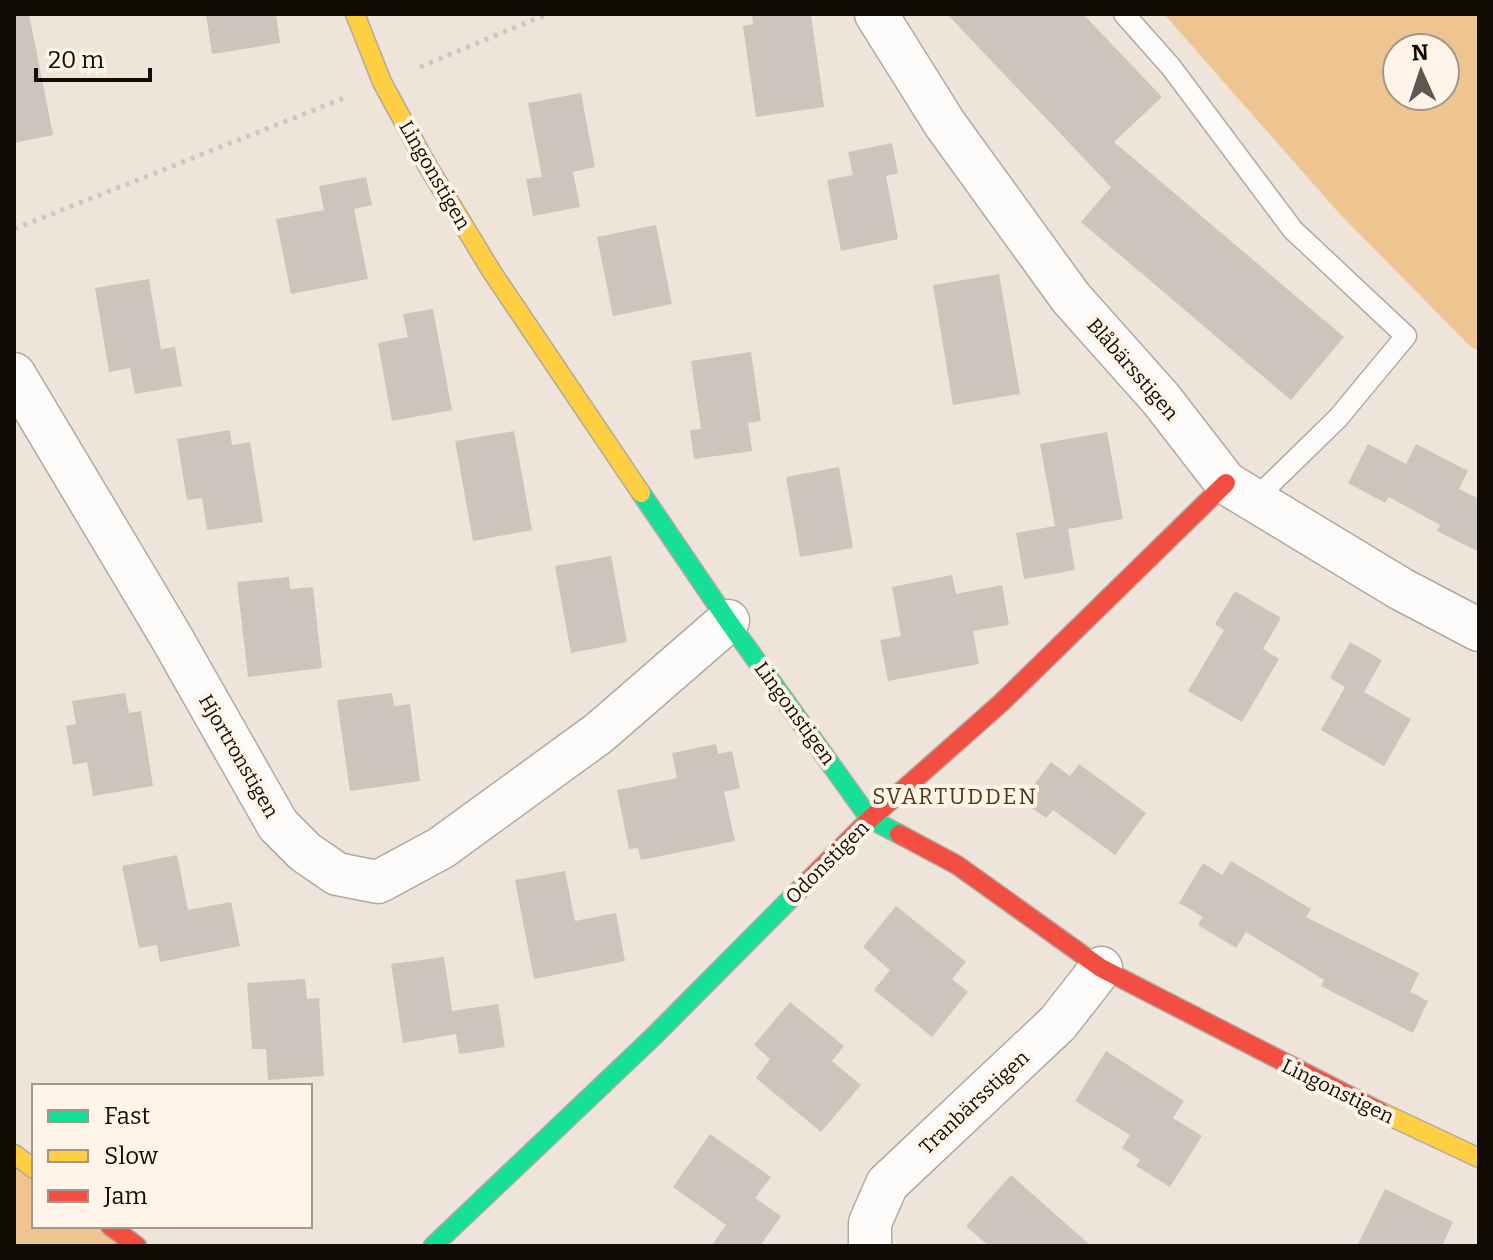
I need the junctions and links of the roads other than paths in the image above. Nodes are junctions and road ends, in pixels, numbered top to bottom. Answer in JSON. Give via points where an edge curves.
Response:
{"nodes":[{"id":1,"x":355,"y":14,"type":"edge"},
{"id":2,"x":876,"y":14,"type":"edge"},
{"id":3,"x":1124,"y":14,"type":"edge"},
{"id":4,"x":14,"y":374,"type":"edge"},
{"id":5,"x":1240,"y":491,"type":"junction"},
{"id":6,"x":728,"y":621,"type":"junction"},
{"id":7,"x":1479,"y":630,"type":"edge"},
{"id":8,"x":870,"y":819,"type":"junction"},
{"id":9,"x":1101,"y":968,"type":"junction"},
{"id":10,"x":14,"y":1154,"type":"edge"},
{"id":11,"x":1479,"y":1158,"type":"edge"},
{"id":12,"x":32,"y":1168,"type":"edge"},
{"id":13,"x":113,"y":1228,"type":"edge"},
{"id":14,"x":137,"y":1246,"type":"edge"},
{"id":15,"x":433,"y":1246,"type":"edge"},
{"id":16,"x":870,"y":1246,"type":"edge"}],
"edges":[{"from":1,"to":6,"type":"street","name":"Lingonstigen","via":[[382,82],[492,272]]},
{"from":2,"to":5,"type":"street","name":"Blåbärsstigen","via":[[945,124],[1071,298]]},
{"from":3,"to":5,"type":"lane","via":[[1171,67],[1293,230],[1406,336],[1338,418]]},
{"from":4,"to":6,"type":"street","name":"Hjortronstigen","via":[[278,825],[337,874],[378,882],[441,848],[599,733]]},
{"from":5,"to":7,"type":"street","name":"Blåbärsstigen"},
{"from":5,"to":8,"type":"street","name":"Odonstigen"},
{"from":6,"to":8,"type":"street","name":"Lingonstigen"},
{"from":8,"to":9,"type":"street","name":"Lingonstigen","via":[[957,865]]},
{"from":8,"to":15,"type":"street","name":"Odonstigen","via":[[654,1036]]},
{"from":9,"to":11,"type":"street","name":"Lingonstigen","via":[[1323,1085]]},
{"from":9,"to":16,"type":"street","name":"Tranbärsstigen","via":[[1058,1023],[887,1184],[870,1223]]},
{"from":10,"to":12,"type":"street"},
{"from":13,"to":14,"type":"street"}]}
